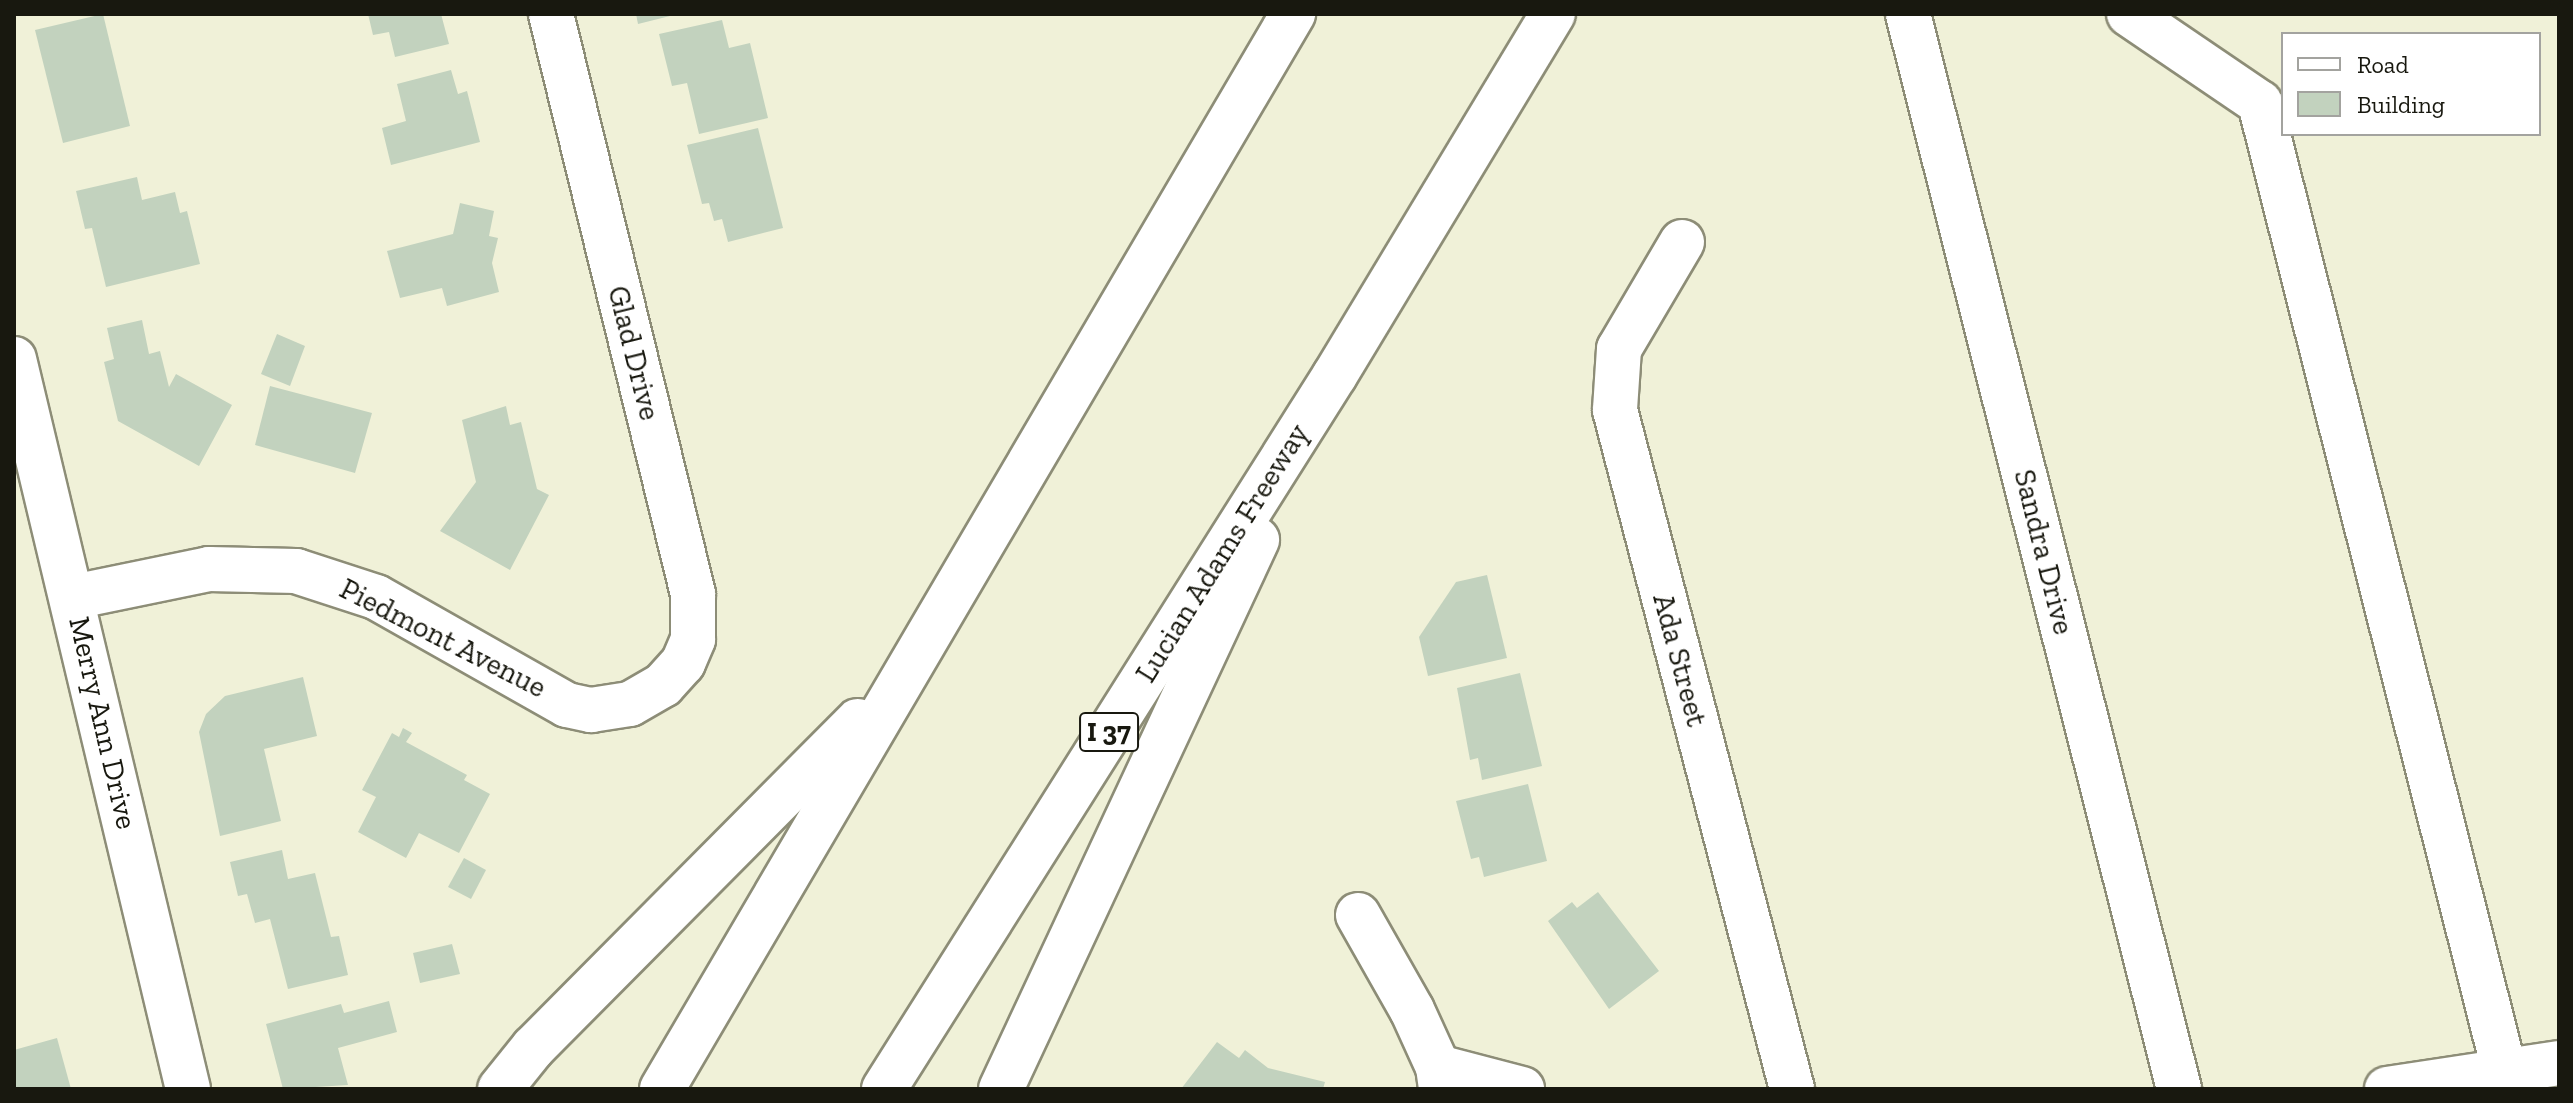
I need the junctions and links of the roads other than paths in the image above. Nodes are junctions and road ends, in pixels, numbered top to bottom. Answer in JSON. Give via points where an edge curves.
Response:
{"nodes":[{"id":1,"x":551,"y":14,"type":"edge"},
{"id":2,"x":1293,"y":14,"type":"edge"},
{"id":3,"x":1553,"y":14,"type":"edge"},
{"id":4,"x":1908,"y":14,"type":"edge"},
{"id":5,"x":2129,"y":14,"type":"edge"},
{"id":6,"x":1682,"y":242,"type":"dead end"},
{"id":7,"x":14,"y":359,"type":"edge"},
{"id":8,"x":1335,"y":375,"type":"junction"},
{"id":9,"x":73,"y":597,"type":"junction"},
{"id":10,"x":902,"y":677,"type":"junction"},
{"id":11,"x":663,"y":685,"type":"joint"},
{"id":12,"x":1358,"y":915,"type":"dead end"},
{"id":13,"x":2559,"y":1063,"type":"edge"},
{"id":14,"x":1439,"y":1078,"type":"edge"},
{"id":15,"x":2507,"y":1080,"type":"edge"},
{"id":16,"x":188,"y":1089,"type":"edge"},
{"id":17,"x":500,"y":1089,"type":"edge"},
{"id":18,"x":662,"y":1089,"type":"edge"},
{"id":19,"x":884,"y":1089,"type":"edge"},
{"id":20,"x":1001,"y":1089,"type":"edge"},
{"id":21,"x":1522,"y":1089,"type":"edge"},
{"id":22,"x":1792,"y":1089,"type":"edge"},
{"id":23,"x":2179,"y":1089,"type":"edge"},
{"id":24,"x":2387,"y":1089,"type":"edge"}],
"edges":[{"from":1,"to":11,"type":"main road","name":"Glad Drive","via":[[693,594],[693,639],[683,663]]},
{"from":2,"to":10,"type":"main road"},
{"from":3,"to":8,"type":"main road","name":"Lucian Adams Freeway","number":"I 37"},
{"from":4,"to":23,"type":"main road","name":"Sandra Drive"},
{"from":5,"to":15,"type":"main road","via":[[2260,103]]},
{"from":6,"to":22,"type":"main road","name":"Ada Street","via":[[1619,349],[1615,410]]},
{"from":7,"to":9,"type":"main road","name":"Merry Ann Drive"},
{"from":8,"to":19,"type":"main road","name":"Lucian Adams Freeway","number":"I 37"},
{"from":8,"to":20,"type":"main road"},
{"from":9,"to":11,"type":"main road","name":"Piedmont Avenue","via":[[209,569],[296,571],[376,597],[567,705],[607,710]]},
{"from":9,"to":16,"type":"main road","name":"Merry Ann Drive"},
{"from":10,"to":17,"type":"main road","via":[[533,1048]]},
{"from":10,"to":18,"type":"main road"},
{"from":12,"to":14,"type":"main road"},
{"from":13,"to":15,"type":"main road"},
{"from":14,"to":21,"type":"main road"},
{"from":15,"to":24,"type":"main road"}]}
